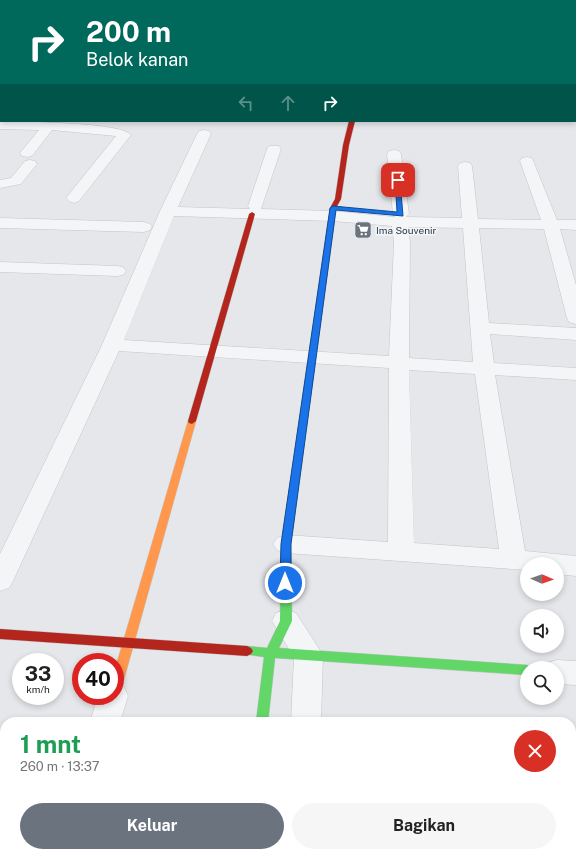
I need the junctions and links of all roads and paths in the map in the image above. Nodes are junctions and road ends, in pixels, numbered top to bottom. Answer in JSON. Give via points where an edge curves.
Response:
{"nodes":[{"id":1,"x":352,"y":122,"type":"edge"},
{"id":2,"x":0,"y":125,"type":"edge"},
{"id":3,"x":49,"y":126,"type":"junction"},
{"id":4,"x":204,"y":134,"type":"dead end"},
{"id":5,"x":274,"y":149,"type":"dead end"},
{"id":6,"x":394,"y":154,"type":"dead end"},
{"id":7,"x":527,"y":161,"type":"dead end"},
{"id":8,"x":465,"y":166,"type":"dead end"},
{"id":9,"x":0,"y":184,"type":"edge"},
{"id":10,"x":74,"y":198,"type":"dead end"},
{"id":11,"x":170,"y":206,"type":"junction"},
{"id":12,"x":254,"y":210,"type":"junction"},
{"id":13,"x":333,"y":212,"type":"junction"},
{"id":14,"x":576,"y":217,"type":"edge"},
{"id":15,"x":401,"y":218,"type":"junction"},
{"id":16,"x":470,"y":219,"type":"junction"},
{"id":17,"x":549,"y":220,"type":"junction"},
{"id":18,"x":0,"y":223,"type":"edge"},
{"id":19,"x":576,"y":226,"type":"edge"},
{"id":20,"x":144,"y":228,"type":"dead end"},
{"id":21,"x":0,"y":267,"type":"edge"},
{"id":22,"x":117,"y":271,"type":"dead end"},
{"id":23,"x":576,"y":318,"type":"edge"},
{"id":24,"x":480,"y":328,"type":"junction"},
{"id":25,"x":576,"y":334,"type":"edge"},
{"id":26,"x":112,"y":345,"type":"junction"},
{"id":27,"x":213,"y":352,"type":"junction"},
{"id":28,"x":311,"y":359,"type":"junction"},
{"id":29,"x":399,"y":364,"type":"junction"},
{"id":30,"x":484,"y":368,"type":"junction"},
{"id":31,"x":576,"y":374,"type":"edge"},
{"id":32,"x":286,"y":544,"type":"junction"},
{"id":33,"x":401,"y":552,"type":"junction"},
{"id":34,"x":513,"y":559,"type":"junction"},
{"id":35,"x":520,"y":560,"type":"edge"},
{"id":36,"x":564,"y":565,"type":"edge"},
{"id":37,"x":576,"y":566,"type":"edge"},
{"id":38,"x":0,"y":581,"type":"edge"},
{"id":39,"x":286,"y":621,"type":"junction"},
{"id":40,"x":0,"y":634,"type":"edge"},
{"id":41,"x":129,"y":644,"type":"junction"},
{"id":42,"x":270,"y":654,"type":"junction"},
{"id":43,"x":309,"y":655,"type":"junction"},
{"id":44,"x":124,"y":660,"type":"edge"},
{"id":45,"x":520,"y":670,"type":"edge"},
{"id":46,"x":564,"y":672,"type":"edge"},
{"id":47,"x":576,"y":673,"type":"edge"},
{"id":48,"x":110,"y":705,"type":"edge"},
{"id":49,"x":107,"y":717,"type":"edge"},
{"id":50,"x":263,"y":717,"type":"edge"},
{"id":51,"x":306,"y":717,"type":"edge"}],
"edges":[{"from":1,"to":13,"type":"street","via":[[338,199]]},
{"from":2,"to":3,"type":"street"},
{"from":3,"to":9,"type":"street","via":[[16,181]]},
{"from":3,"to":10,"type":"street","via":[[117,132],[124,135]]},
{"from":4,"to":11,"type":"street"},
{"from":5,"to":12,"type":"street"},
{"from":6,"to":15,"type":"street"},
{"from":7,"to":17,"type":"street"},
{"from":8,"to":16,"type":"street"},
{"from":11,"to":12,"type":"street"},
{"from":11,"to":26,"type":"street"},
{"from":12,"to":13,"type":"street"},
{"from":12,"to":27,"type":"street"},
{"from":13,"to":15,"type":"street"},
{"from":13,"to":28,"type":"street"},
{"from":14,"to":17,"type":"street"},
{"from":15,"to":16,"type":"street"},
{"from":15,"to":29,"type":"street"},
{"from":16,"to":17,"type":"street"},
{"from":16,"to":24,"type":"street"},
{"from":17,"to":19,"type":"street"},
{"from":17,"to":23,"type":"street"},
{"from":18,"to":20,"type":"street"},
{"from":21,"to":22,"type":"street"},
{"from":24,"to":25,"type":"street"},
{"from":24,"to":30,"type":"street"},
{"from":26,"to":27,"type":"street"},
{"from":26,"to":38,"type":"street"},
{"from":27,"to":28,"type":"street"},
{"from":27,"to":41,"type":"street"},
{"from":28,"to":29,"type":"street"},
{"from":28,"to":32,"type":"street"},
{"from":29,"to":30,"type":"street"},
{"from":29,"to":33,"type":"street"},
{"from":30,"to":31,"type":"street"},
{"from":30,"to":34,"type":"street"},
{"from":32,"to":33,"type":"street"},
{"from":32,"to":39,"type":"street"},
{"from":33,"to":34,"type":"street"},
{"from":34,"to":35,"type":"street"},
{"from":36,"to":37,"type":"street"},
{"from":39,"to":42,"type":"street"},
{"from":39,"to":43,"type":"street"},
{"from":40,"to":41,"type":"street"},
{"from":41,"to":42,"type":"street"},
{"from":41,"to":44,"type":"street"},
{"from":42,"to":43,"type":"street"},
{"from":42,"to":50,"type":"street"},
{"from":43,"to":45,"type":"street"},
{"from":43,"to":51,"type":"street"},
{"from":46,"to":47,"type":"street"},
{"from":48,"to":49,"type":"street"}]}
